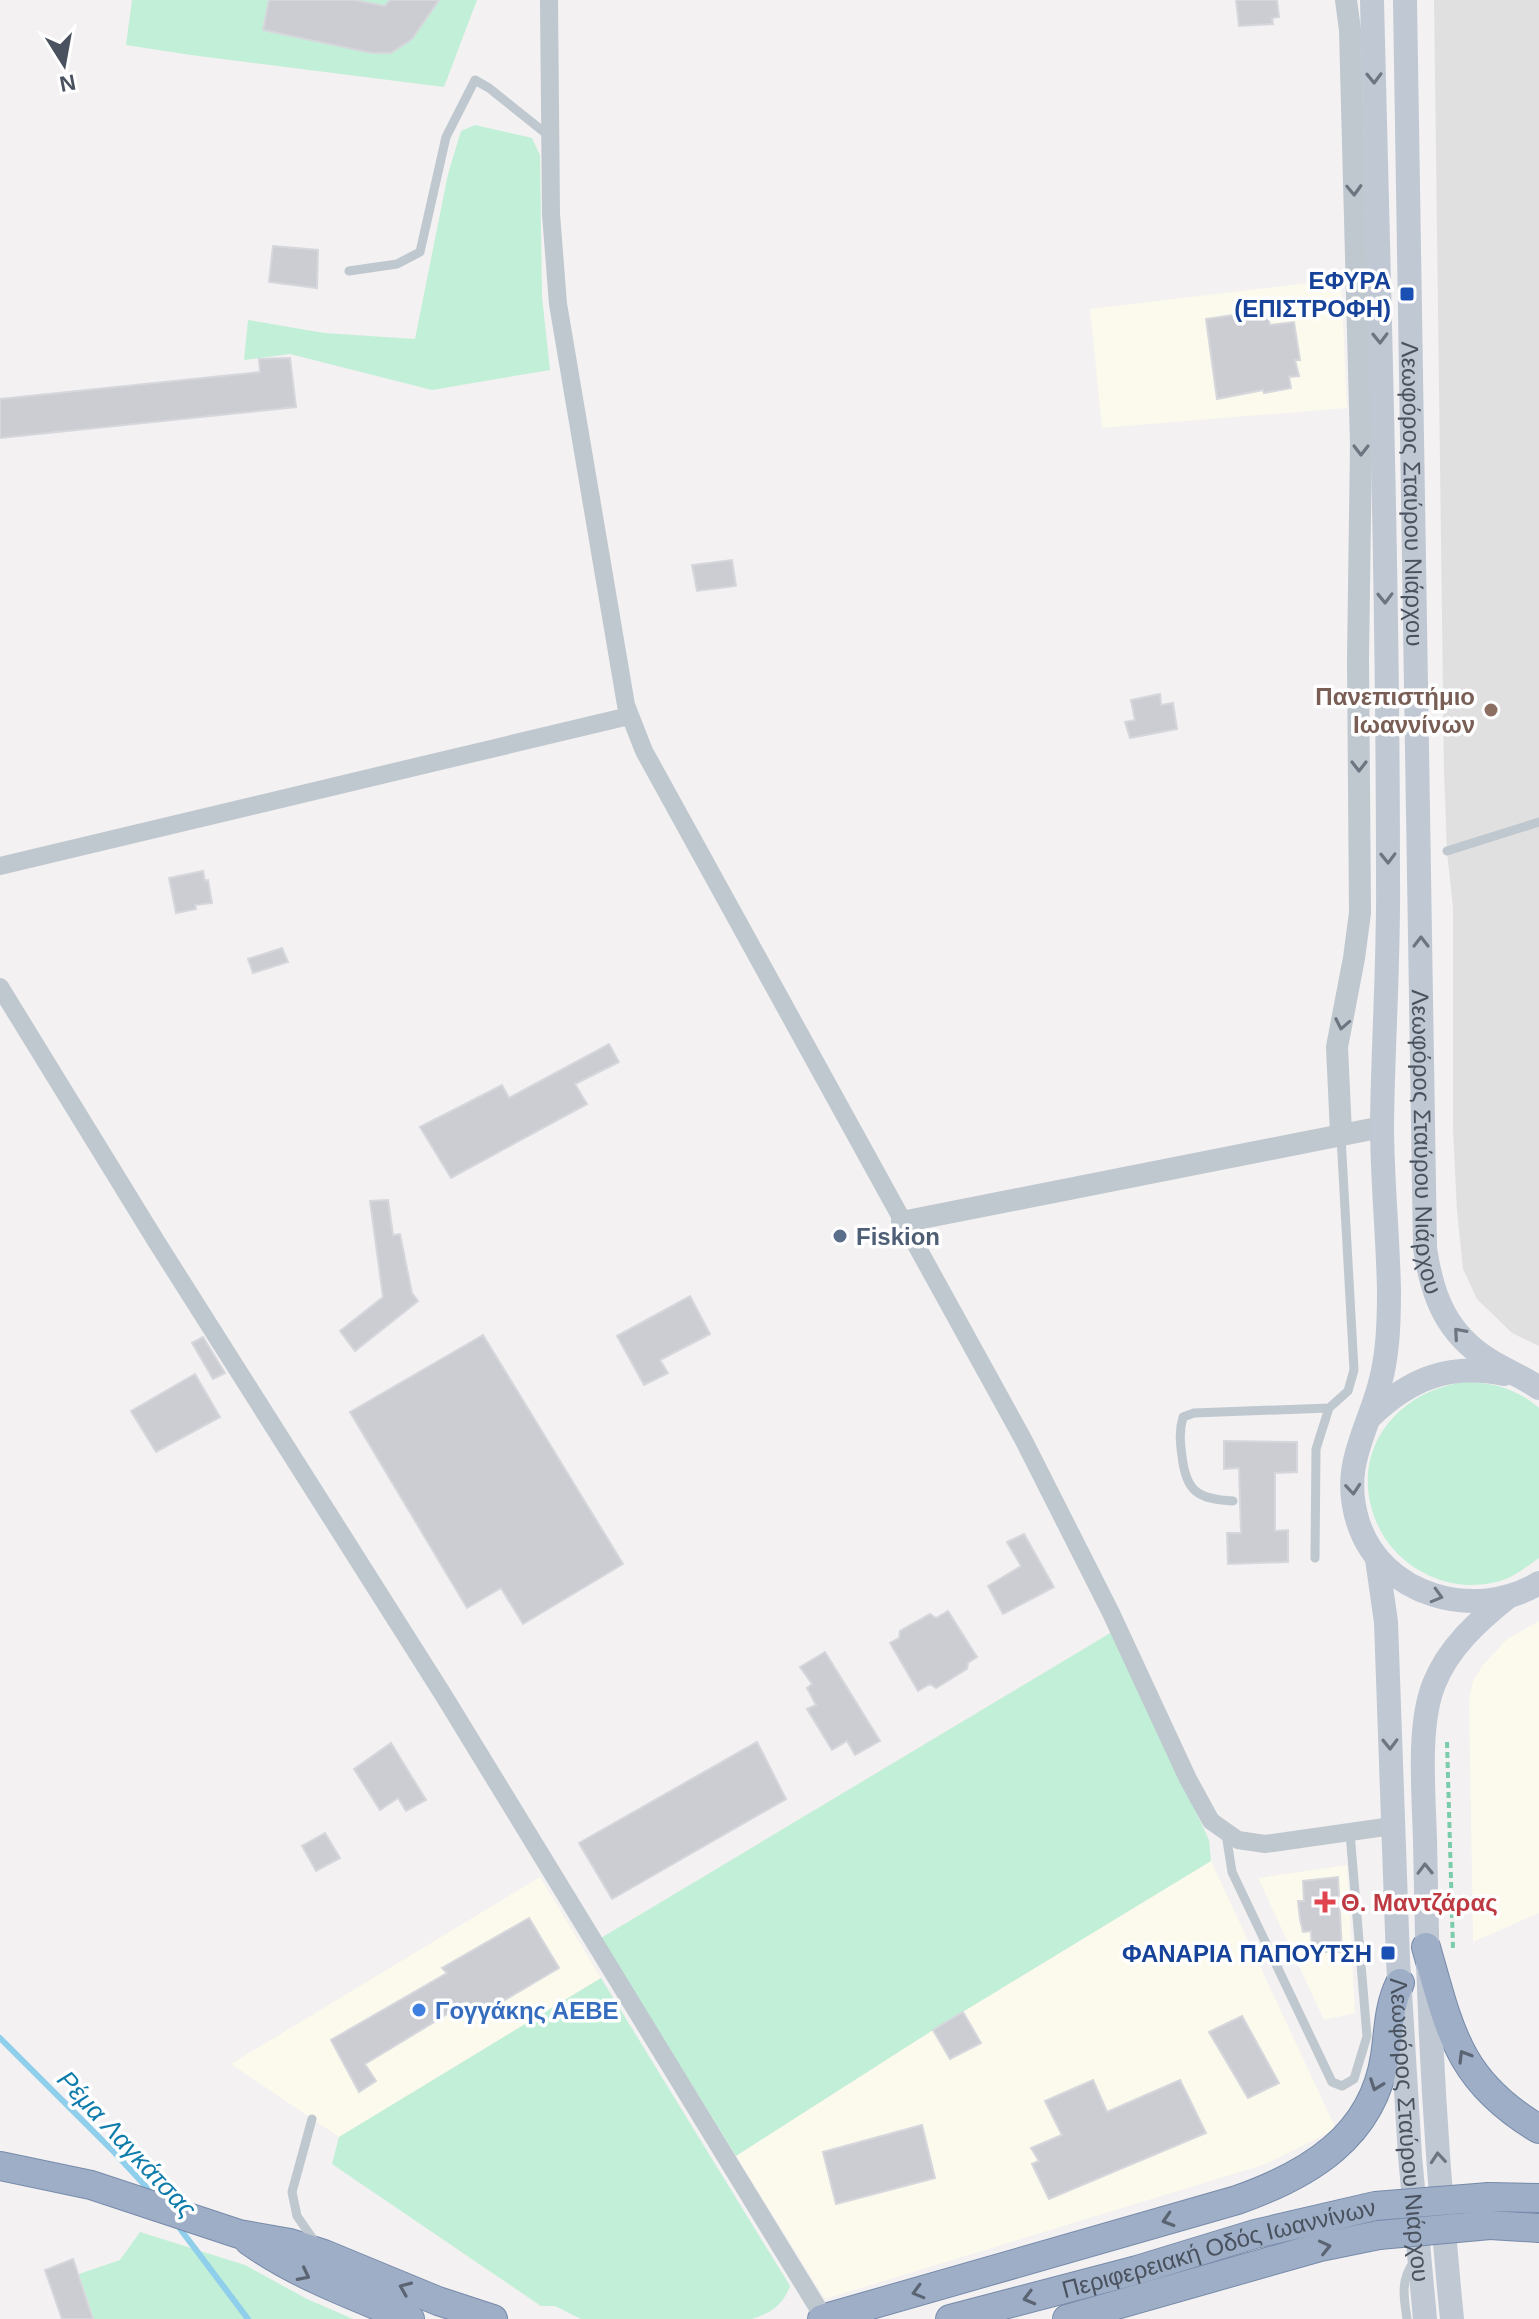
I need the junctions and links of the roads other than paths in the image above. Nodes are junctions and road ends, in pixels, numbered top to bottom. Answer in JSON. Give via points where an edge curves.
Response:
{"nodes":[{"id":1,"x":549,"y":0,"type":"edge"},
{"id":2,"x":1346,"y":0,"type":"edge"},
{"id":3,"x":1372,"y":0,"type":"edge"},
{"id":4,"x":1405,"y":0,"type":"edge"},
{"id":5,"x":549,"y":136,"type":"junction"},
{"id":6,"x":349,"y":271,"type":"dead end"},
{"id":7,"x":629,"y":716,"type":"junction"},
{"id":8,"x":1539,"y":822,"type":"edge"},
{"id":9,"x":1447,"y":851,"type":"dead end"},
{"id":10,"x":0,"y":866,"type":"edge"},
{"id":11,"x":0,"y":987,"type":"edge"},
{"id":12,"x":1382,"y":1127,"type":"junction"},
{"id":13,"x":1341,"y":1133,"type":"junction"},
{"id":14,"x":902,"y":1222,"type":"junction"},
{"id":15,"x":1531,"y":1383,"type":"edge"},
{"id":16,"x":1329,"y":1408,"type":"junction"},
{"id":17,"x":1369,"y":1417,"type":"junction"},
{"id":18,"x":1233,"y":1501,"type":"dead end"},
{"id":19,"x":1315,"y":1558,"type":"dead end"},
{"id":20,"x":1377,"y":1559,"type":"junction"},
{"id":21,"x":1539,"y":1583,"type":"edge"},
{"id":22,"x":1508,"y":1597,"type":"junction"},
{"id":23,"x":1392,"y":1826,"type":"junction"},
{"id":24,"x":1350,"y":1833,"type":"junction"},
{"id":25,"x":1226,"y":1834,"type":"junction"},
{"id":26,"x":1426,"y":1947,"type":"junction"},
{"id":27,"x":1400,"y":1983,"type":"junction"},
{"id":28,"x":312,"y":2119,"type":"dead end"},
{"id":29,"x":1539,"y":2129,"type":"edge"},
{"id":30,"x":0,"y":2166,"type":"edge"},
{"id":31,"x":1539,"y":2198,"type":"edge"},
{"id":32,"x":1490,"y":2211,"type":"junction"},
{"id":33,"x":1539,"y":2228,"type":"edge"},
{"id":34,"x":226,"y":2229,"type":"junction"},
{"id":35,"x":324,"y":2254,"type":"junction"},
{"id":36,"x":1419,"y":2257,"type":"junction"},
{"id":37,"x":410,"y":2319,"type":"edge"},
{"id":38,"x":493,"y":2319,"type":"edge"},
{"id":39,"x":823,"y":2319,"type":"edge"},
{"id":40,"x":950,"y":2319,"type":"edge"},
{"id":41,"x":1067,"y":2319,"type":"edge"},
{"id":42,"x":1407,"y":2319,"type":"edge"},
{"id":43,"x":1425,"y":2319,"type":"edge"},
{"id":44,"x":1452,"y":2319,"type":"edge"}],
"edges":[{"from":1,"to":5,"type":"street"},
{"from":2,"to":13,"type":"street","one_way":true,"via":[[1361,444],[1360,913],[1337,1047]]},
{"from":3,"to":12,"type":"main road","name":"Λεωφόρος Σταύρου Νιάρχου","one_way":true,"via":[[1389,883]]},
{"from":15,"to":4,"type":"main road","name":"Λεωφόρος Σταύρου Νιάρχου","one_way":true,"via":[[1487,1359],[1446,1318],[1435,1297],[1425,1248]]},
{"from":5,"to":6,"type":"lane","via":[[475,80],[446,137],[420,252],[397,264]]},
{"from":5,"to":7,"type":"street","via":[[558,304]]},
{"from":7,"to":10,"type":"street"},
{"from":7,"to":14,"type":"street","via":[[669,800]]},
{"from":8,"to":9,"type":"lane"},
{"from":11,"to":39,"type":"street","via":[[444,1696]]},
{"from":12,"to":13,"type":"street"},
{"from":12,"to":17,"type":"main road","name":"Λεωφόρος Σταύρου Νιάρχου","via":[[1389,1313],[1384,1365]]},
{"from":13,"to":14,"type":"street"},
{"from":13,"to":16,"type":"lane","via":[[1354,1370],[1348,1391]]},
{"from":14,"to":25,"type":"street","via":[[1023,1439],[1198,1799]]},
{"from":15,"to":17,"type":"main road","name":"Λεωφόρος Σταύρου Νιάρχου","via":[[1487,1371],[1437,1374],[1391,1397]]},
{"from":16,"to":18,"type":"lane","via":[[1183,1417],[1179,1431],[1184,1476],[1197,1493]]},
{"from":16,"to":19,"type":"lane","via":[[1316,1449]]},
{"from":17,"to":20,"type":"main road","name":"Λεωφόρος Σταύρου Νιάρχου","one_way":true,"via":[[1354,1457],[1352,1488],[1361,1531]]},
{"from":20,"to":22,"type":"main road","name":"Λεωφόρος Σταύρου Νιάρχου","one_way":true,"via":[[1426,1593],[1453,1600]]},
{"from":20,"to":23,"type":"main road","name":"Λεωφόρος Σταύρου Νιάρχου","one_way":true,"via":[[1387,1637]]},
{"from":21,"to":22,"type":"main road","name":"Λεωφόρος Σταύρου Νιάρχου"},
{"from":26,"to":22,"type":"main road","name":"Λεωφόρος Σταύρου Νιάρχου","one_way":true,"via":[[1424,1722],[1429,1699],[1463,1638]]},
{"from":23,"to":24,"type":"street"},
{"from":23,"to":27,"type":"main road","name":"Λεωφόρος Σταύρου Νιάρχου"},
{"from":24,"to":25,"type":"street","via":[[1265,1844]]},
{"from":24,"to":25,"type":"lane","via":[[1367,2036],[1354,2079],[1342,2086],[1332,2082],[1232,1872]]},
{"from":29,"to":26,"type":"highway","one_way":true,"via":[[1505,2106],[1466,2061],[1450,2032]]},
{"from":44,"to":26,"type":"main road","name":"Λεωφόρος Σταύρου Νιάρχου","one_way":true},
{"from":27,"to":36,"type":"main road","name":"Λεωφόρος Σταύρου Νιάρχου"},
{"from":27,"to":39,"type":"highway","one_way":true,"via":[[1389,2012],[1380,2077],[1368,2107],[1344,2139],[1308,2170],[1237,2200]]},
{"from":28,"to":35,"type":"lane","via":[[292,2192],[297,2216]]},
{"from":30,"to":34,"type":"highway","via":[[112,2191]]},
{"from":31,"to":32,"type":"highway","name":"Περιφερειακή Οδός Ιωαννίνων"},
{"from":32,"to":33,"type":"highway","name":"Περιφερειακή Οδός Ιωαννίνων"},
{"from":32,"to":40,"type":"highway","name":"Περιφερειακή Οδός Ιωαννίνων","one_way":true,"bridge":true,"via":[[1375,2206]]},
{"from":41,"to":32,"type":"highway","name":"Περιφερειακή Οδός Ιωαννίνων","one_way":true,"bridge":true,"via":[[1320,2247]]},
{"from":34,"to":35,"type":"highway"},
{"from":34,"to":37,"type":"highway","one_way":true,"via":[[294,2270]]},
{"from":38,"to":35,"type":"highway","one_way":true},
{"from":36,"to":42,"type":"lane","via":[[1405,2276]]},
{"from":36,"to":43,"type":"main road","name":"Λεωφόρος Σταύρου Νιάρχου"}]}
